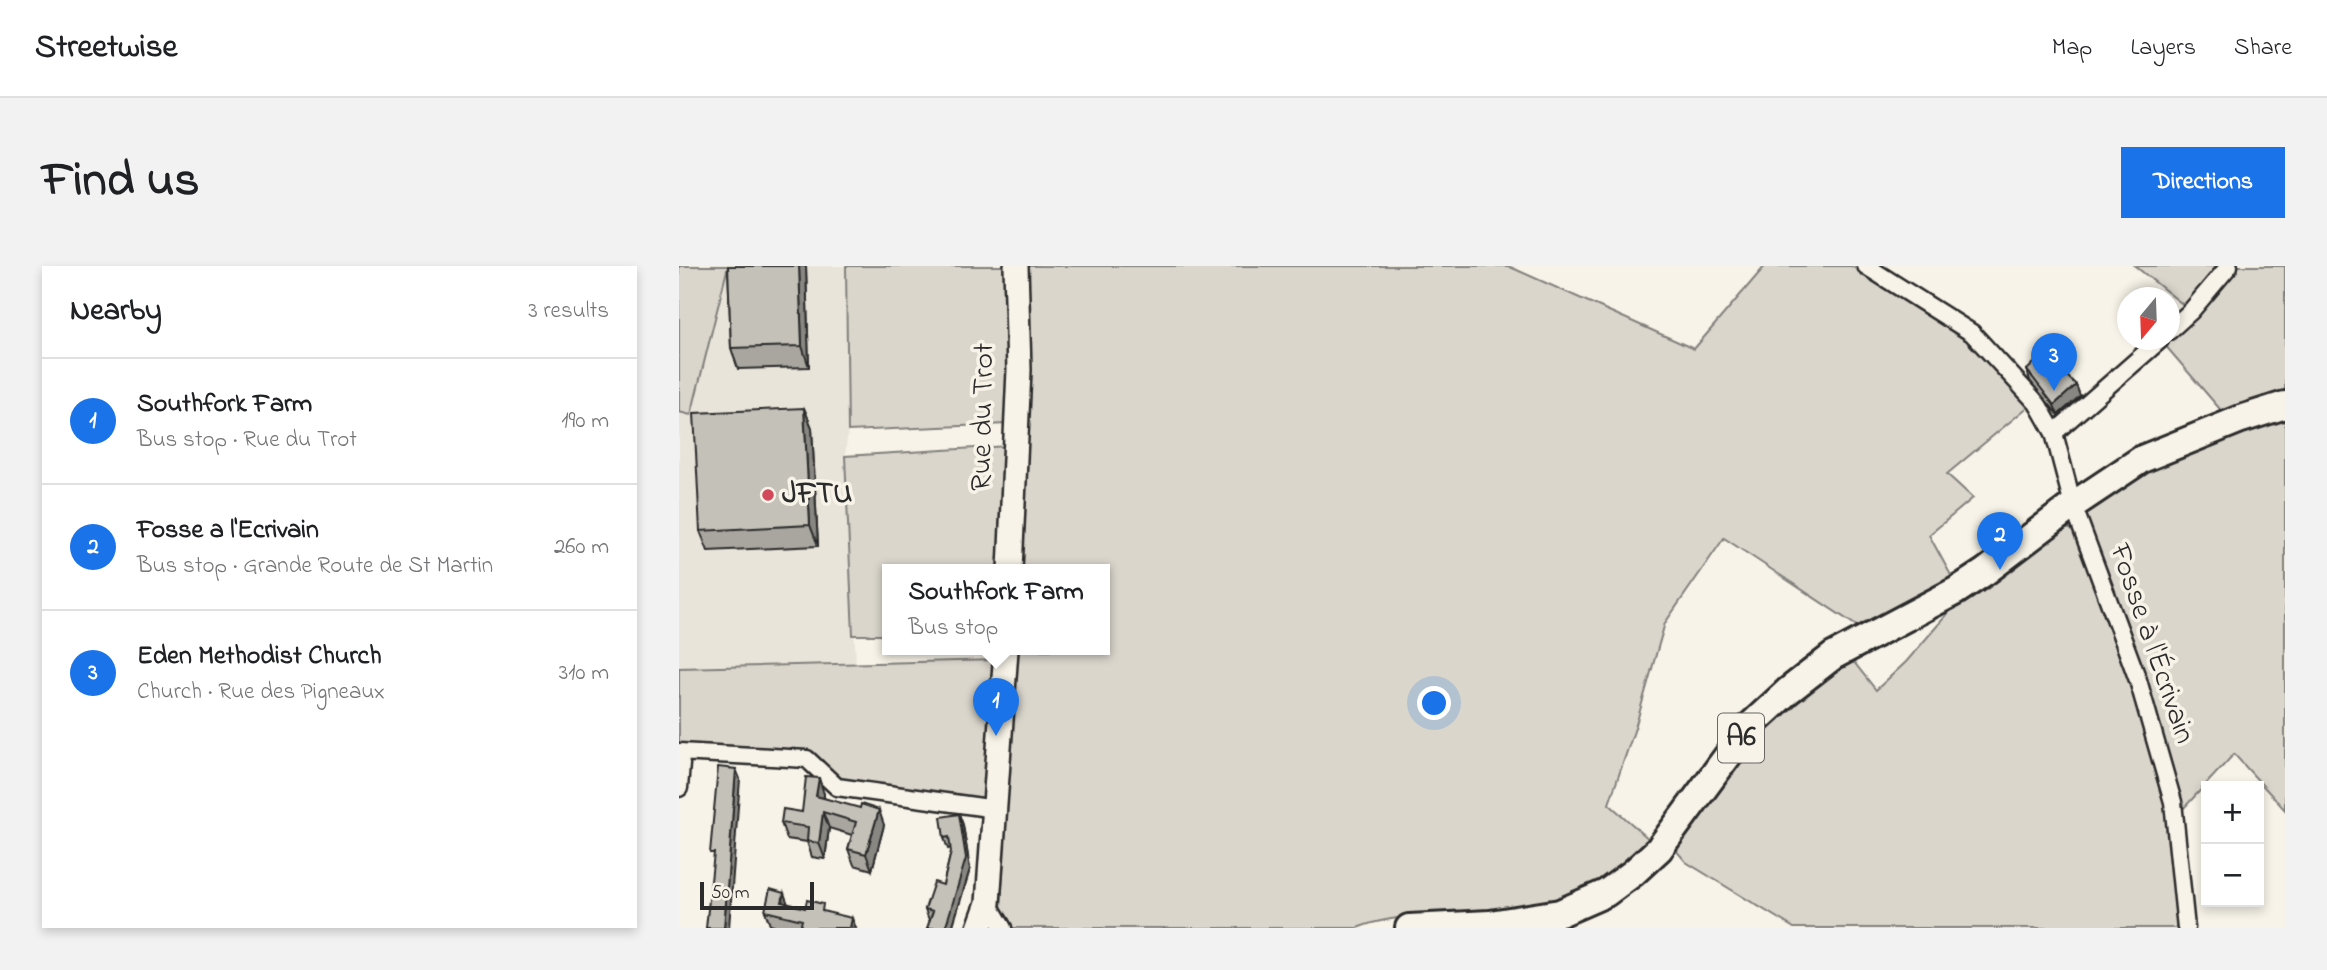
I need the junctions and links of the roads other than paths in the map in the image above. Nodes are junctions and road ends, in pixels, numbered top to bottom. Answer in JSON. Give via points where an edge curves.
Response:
{"nodes":[{"id":1,"x":1016,"y":266,"type":"edge"},
{"id":2,"x":1866,"y":266,"type":"edge"},
{"id":3,"x":2229,"y":266,"type":"edge"},
{"id":4,"x":2180,"y":322,"type":"edge"},
{"id":5,"x":2149,"y":350,"type":"edge"},
{"id":6,"x":2285,"y":405,"type":"edge"},
{"id":7,"x":2055,"y":433,"type":"junction"},
{"id":8,"x":2073,"y":505,"type":"junction"},
{"id":9,"x":1010,"y":564,"type":"edge"},
{"id":10,"x":1006,"y":655,"type":"edge"},
{"id":11,"x":680,"y":758,"type":"edge"},
{"id":12,"x":679,"y":788,"type":"edge"},
{"id":13,"x":996,"y":809,"type":"junction"},
{"id":14,"x":988,"y":903,"type":"junction"},
{"id":15,"x":1489,"y":926,"type":"edge"},
{"id":16,"x":979,"y":928,"type":"edge"},
{"id":17,"x":1003,"y":928,"type":"edge"},
{"id":18,"x":1409,"y":928,"type":"edge"},
{"id":19,"x":2186,"y":928,"type":"edge"}],
"edges":[{"from":1,"to":9,"type":"main road","name":"Rue du Trot","via":[[1019,370]]},
{"from":2,"to":7,"type":"street","name":"Fosse à l'Écrivain","via":[[1972,333],[2037,403]]},
{"from":3,"to":4,"type":"street"},
{"from":5,"to":7,"type":"street"},
{"from":6,"to":8,"type":"main road","number":"A6","via":[[2142,459]]},
{"from":7,"to":8,"type":"street","name":"Fosse à l'Écrivain"},
{"from":8,"to":15,"type":"main road","number":"A6","via":[[1986,572],[1833,656],[1788,691],[1749,727],[1659,849],[1606,893],[1560,913]]},
{"from":8,"to":19,"type":"street","name":"Fosse à l'Écrivain","via":[[2138,680],[2173,802]]},
{"from":10,"to":13,"type":"main road"},
{"from":11,"to":12,"type":"street"},
{"from":11,"to":13,"type":"street","via":[[807,759],[837,787]]},
{"from":13,"to":14,"type":"main road"},
{"from":14,"to":16,"type":"main road"},
{"from":14,"to":17,"type":"street"},
{"from":15,"to":18,"type":"main road","number":"A6"}]}
